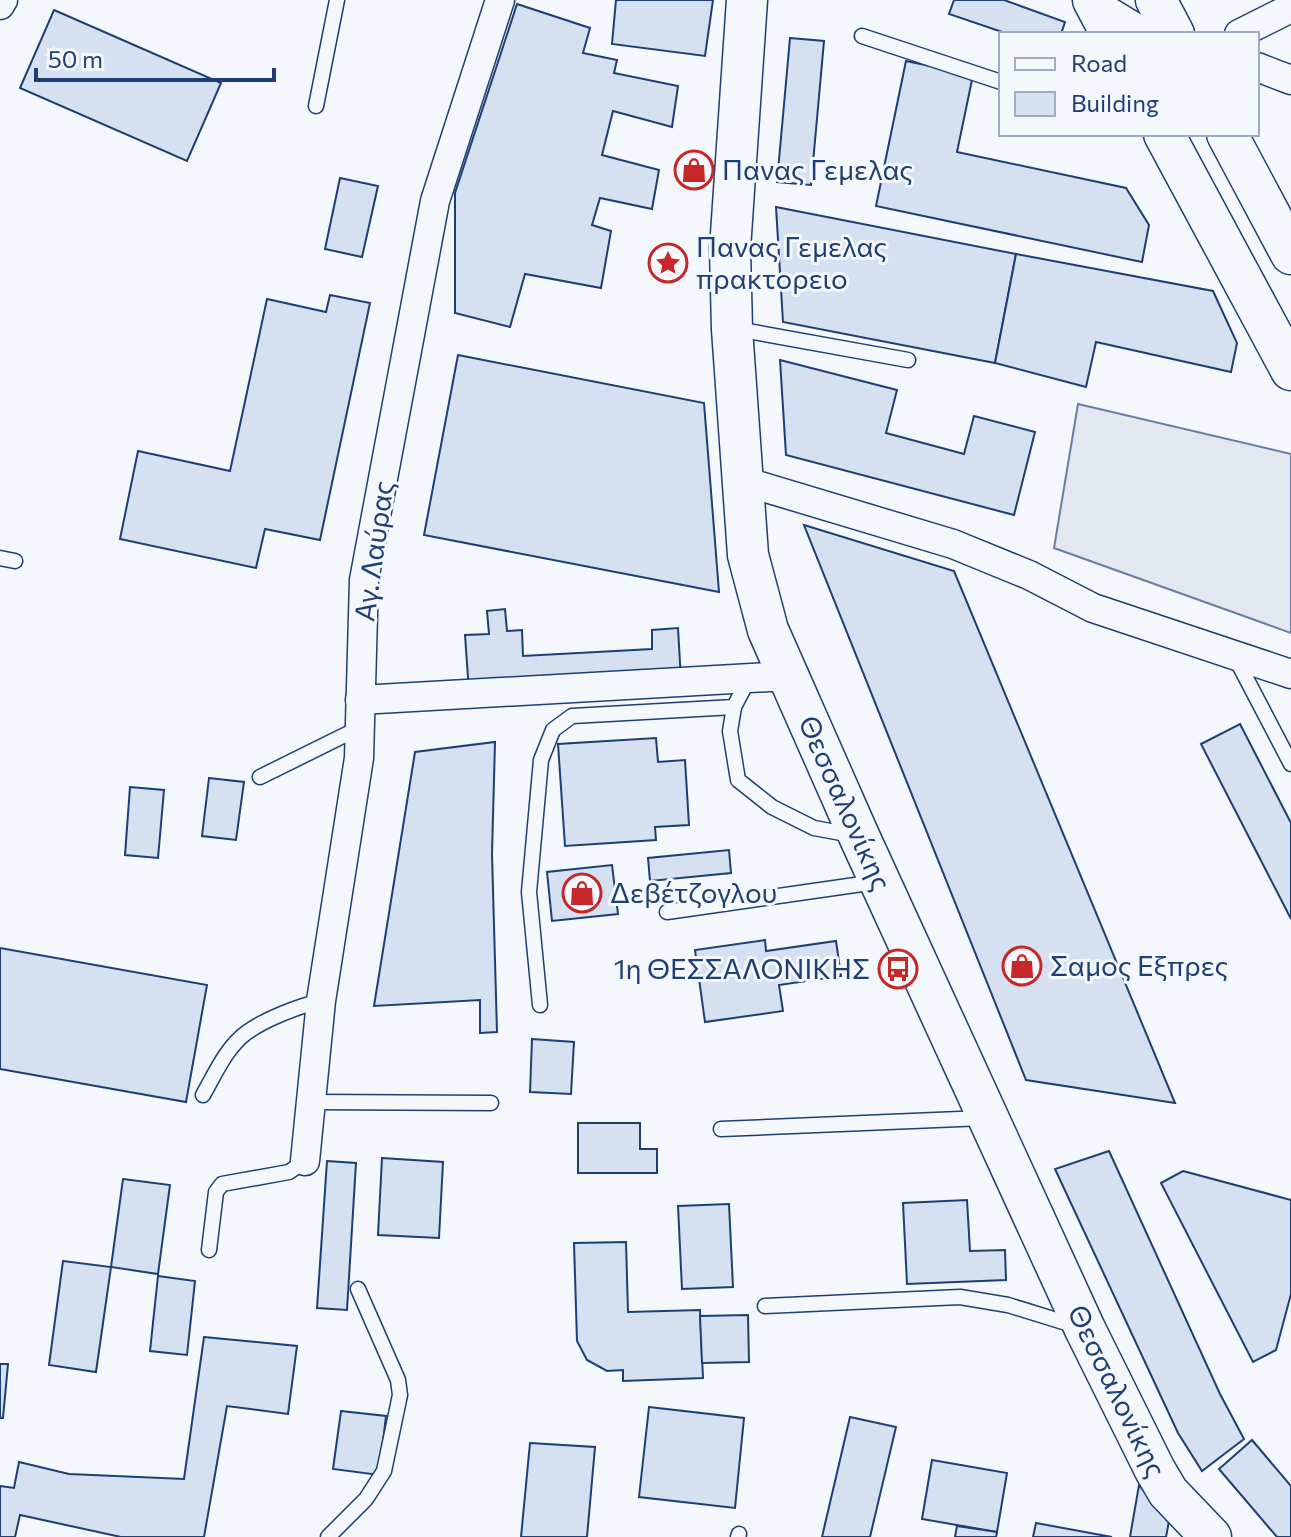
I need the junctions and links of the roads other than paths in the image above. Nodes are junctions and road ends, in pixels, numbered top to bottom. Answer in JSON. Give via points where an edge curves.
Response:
{"nodes":[{"id":1,"x":337,"y":0,"type":"edge"},
{"id":2,"x":500,"y":0,"type":"edge"},
{"id":3,"x":747,"y":0,"type":"edge"},
{"id":4,"x":1156,"y":0,"type":"edge"},
{"id":5,"x":1285,"y":7,"type":"edge"},
{"id":6,"x":1096,"y":9,"type":"edge"},
{"id":7,"x":1142,"y":32,"type":"edge"},
{"id":8,"x":1173,"y":32,"type":"edge"},
{"id":9,"x":1242,"y":32,"type":"edge"},
{"id":10,"x":862,"y":36,"type":"dead end"},
{"id":11,"x":1259,"y":68,"type":"edge"},
{"id":12,"x":1291,"y":80,"type":"edge"},
{"id":13,"x":999,"y":81,"type":"edge"},
{"id":14,"x":316,"y":106,"type":"dead end"},
{"id":15,"x":1165,"y":136,"type":"edge"},
{"id":16,"x":1228,"y":136,"type":"edge"},
{"id":17,"x":1291,"y":254,"type":"edge"},
{"id":18,"x":732,"y":329,"type":"junction"},
{"id":19,"x":908,"y":360,"type":"dead end"},
{"id":20,"x":1291,"y":370,"type":"edge"},
{"id":21,"x":743,"y":481,"type":"junction"},
{"id":22,"x":1235,"y":656,"type":"junction"},
{"id":23,"x":1291,"y":674,"type":"edge"},
{"id":24,"x":788,"y":676,"type":"junction"},
{"id":25,"x":748,"y":680,"type":"junction"},
{"id":26,"x":360,"y":700,"type":"junction"},
{"id":27,"x":734,"y":707,"type":"junction"},
{"id":28,"x":359,"y":728,"type":"junction"},
{"id":29,"x":1291,"y":764,"type":"edge"},
{"id":30,"x":260,"y":777,"type":"dead end"},
{"id":31,"x":859,"y":836,"type":"junction"},
{"id":32,"x":880,"y":881,"type":"junction"},
{"id":33,"x":667,"y":912,"type":"dead end"},
{"id":34,"x":321,"y":1001,"type":"junction"},
{"id":35,"x":540,"y":1005,"type":"dead end"},
{"id":36,"x":203,"y":1095,"type":"dead end"},
{"id":37,"x":311,"y":1102,"type":"junction"},
{"id":38,"x":491,"y":1103,"type":"dead end"},
{"id":39,"x":988,"y":1118,"type":"junction"},
{"id":40,"x":721,"y":1129,"type":"dead end"},
{"id":41,"x":305,"y":1161,"type":"joint"},
{"id":42,"x":209,"y":1250,"type":"dead end"},
{"id":43,"x":358,"y":1289,"type":"dead end"},
{"id":44,"x":765,"y":1306,"type":"dead end"},
{"id":45,"x":1085,"y":1329,"type":"junction"},
{"id":46,"x":328,"y":1537,"type":"edge"},
{"id":47,"x":1211,"y":1537,"type":"edge"}],
"edges":[{"from":1,"to":14,"type":"lane"},
{"from":2,"to":26,"type":"street","name":"Αγ. Λαύρας","via":[[435,201],[364,580]]},
{"from":3,"to":18,"type":"street","name":"Θεσσαλονίκης","via":[[731,207]]},
{"from":4,"to":8,"type":"street"},
{"from":5,"to":9,"type":"street"},
{"from":6,"to":7,"type":"street"},
{"from":10,"to":13,"type":"lane"},
{"from":11,"to":12,"type":"street"},
{"from":15,"to":20,"type":"street"},
{"from":16,"to":17,"type":"street"},
{"from":18,"to":19,"type":"lane"},
{"from":18,"to":21,"type":"street","name":"Θεσσαλονίκης"},
{"from":21,"to":22,"type":"street","via":[[953,544],[1093,608]]},
{"from":21,"to":24,"type":"street","name":"Θεσσαλονίκης","via":[[753,577]]},
{"from":22,"to":23,"type":"street"},
{"from":22,"to":29,"type":"lane"},
{"from":24,"to":25,"type":"street"},
{"from":24,"to":31,"type":"street","name":"Θεσσαλονίκης"},
{"from":25,"to":26,"type":"street"},
{"from":25,"to":27,"type":"lane"},
{"from":26,"to":28,"type":"street","name":"Αγ. Λαύρας"},
{"from":27,"to":31,"type":"lane","via":[[730,731],[738,780],[772,807],[814,828]]},
{"from":27,"to":35,"type":"lane","via":[[572,716],[553,730],[541,760],[529,892]]},
{"from":28,"to":30,"type":"lane"},
{"from":28,"to":34,"type":"street","name":"Αγ. Λαύρας","via":[[359,758]]},
{"from":31,"to":32,"type":"street","name":"Θεσσαλονίκης"},
{"from":32,"to":33,"type":"lane"},
{"from":32,"to":39,"type":"street","name":"Θεσσαλονίκης"},
{"from":34,"to":36,"type":"lane","via":[[247,1033],[222,1061]]},
{"from":34,"to":37,"type":"street","name":"Αγ. Λαύρας"},
{"from":37,"to":38,"type":"lane"},
{"from":37,"to":41,"type":"street","name":"Αγ. Λαύρας"},
{"from":39,"to":40,"type":"lane"},
{"from":39,"to":45,"type":"street","name":"Θεσσαλονίκης"},
{"from":41,"to":42,"type":"lane","via":[[289,1172],[222,1184],[216,1192]]},
{"from":43,"to":46,"type":"lane","via":[[400,1395],[381,1478]]},
{"from":44,"to":45,"type":"lane","via":[[960,1297],[1008,1305]]},
{"from":45,"to":47,"type":"street","name":"Θεσσαλονίκης","via":[[1168,1492]]}]}
